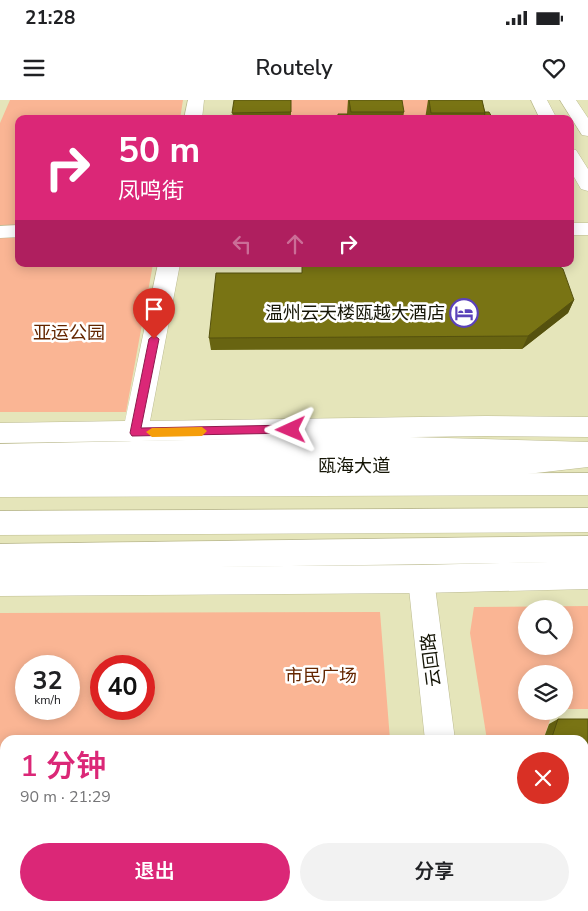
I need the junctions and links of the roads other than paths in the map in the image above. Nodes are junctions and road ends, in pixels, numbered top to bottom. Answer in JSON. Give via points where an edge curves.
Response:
{"nodes":[{"id":1,"x":196,"y":100,"type":"edge"},
{"id":2,"x":539,"y":100,"type":"edge"},
{"id":3,"x":568,"y":100,"type":"edge"},
{"id":4,"x":194,"y":115,"type":"edge"},
{"id":5,"x":547,"y":115,"type":"edge"},
{"id":6,"x":588,"y":131,"type":"edge"},
{"id":7,"x":574,"y":161,"type":"edge"},
{"id":8,"x":588,"y":185,"type":"edge"},
{"id":9,"x":574,"y":229,"type":"edge"},
{"id":10,"x":588,"y":230,"type":"edge"},
{"id":11,"x":15,"y":231,"type":"edge"},
{"id":12,"x":0,"y":232,"type":"edge"},
{"id":13,"x":168,"y":267,"type":"edge"},
{"id":14,"x":588,"y":427,"type":"edge"},
{"id":15,"x":0,"y":433,"type":"edge"},
{"id":16,"x":135,"y":433,"type":"junction"},
{"id":17,"x":0,"y":454,"type":"edge"},
{"id":18,"x":588,"y":455,"type":"edge"},
{"id":19,"x":0,"y":468,"type":"edge"},
{"id":20,"x":588,"y":484,"type":"edge"},
{"id":21,"x":0,"y":486,"type":"edge"},
{"id":22,"x":588,"y":520,"type":"edge"},
{"id":23,"x":0,"y":523,"type":"edge"},
{"id":24,"x":588,"y":549,"type":"edge"},
{"id":25,"x":0,"y":557,"type":"edge"},
{"id":26,"x":588,"y":575,"type":"edge"},
{"id":27,"x":422,"y":579,"type":"junction"},
{"id":28,"x":0,"y":582,"type":"edge"},
{"id":29,"x":439,"y":735,"type":"edge"}],
"edges":[{"from":1,"to":4,"type":"main road"},
{"from":2,"to":5,"type":"main road"},
{"from":3,"to":6,"type":"main road"},
{"from":7,"to":8,"type":"main road"},
{"from":9,"to":10,"type":"main road"},
{"from":11,"to":12,"type":"main road"},
{"from":13,"to":16,"type":"main road"},
{"from":14,"to":16,"type":"main road"},
{"from":15,"to":16,"type":"main road"},
{"from":17,"to":18,"type":"main road","via":[[373,448]]},
{"from":18,"to":19,"type":"main road","name":"瓯海大道","via":[[510,466]]},
{"from":20,"to":21,"type":"main road","name":"瓯海大道"},
{"from":22,"to":23,"type":"main road"},
{"from":24,"to":25,"type":"main road"},
{"from":26,"to":27,"type":"main road"},
{"from":27,"to":28,"type":"main road"},
{"from":27,"to":29,"type":"street","name":"云回路"}]}
